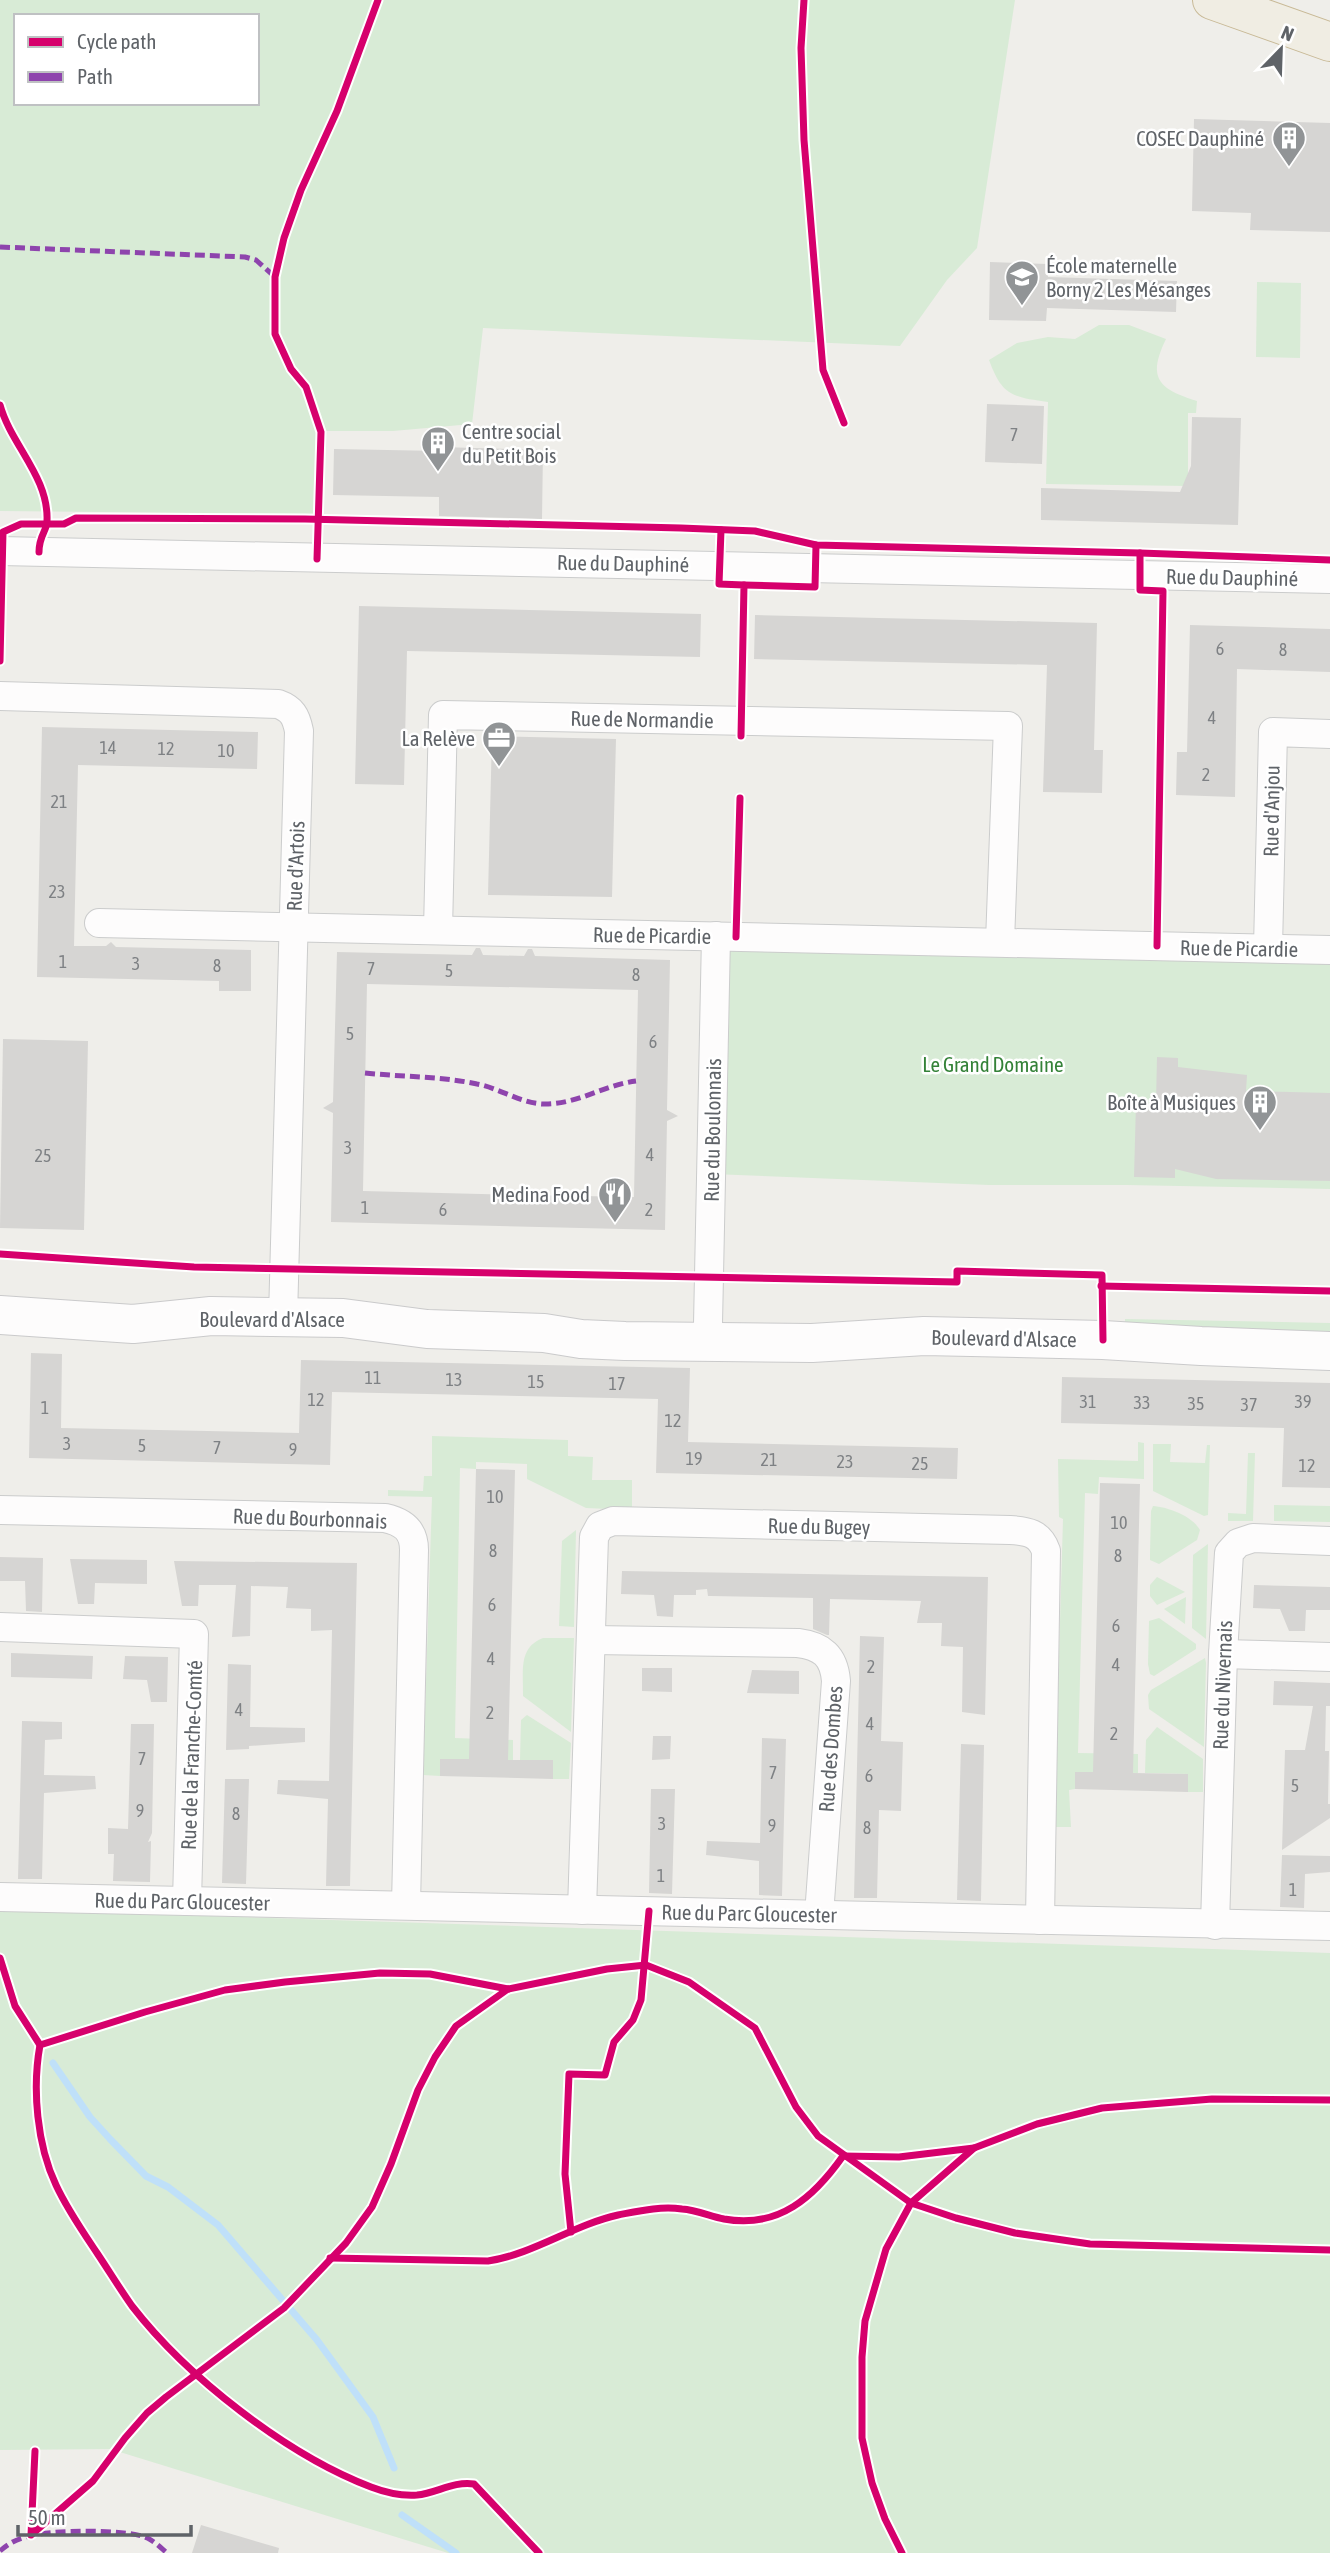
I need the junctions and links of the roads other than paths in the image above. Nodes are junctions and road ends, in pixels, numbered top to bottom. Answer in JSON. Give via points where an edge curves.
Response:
{"nodes":[{"id":1,"x":1212,"y":0,"type":"edge"},
{"id":2,"x":1330,"y":43,"type":"edge"},
{"id":3,"x":0,"y":551,"type":"edge"},
{"id":4,"x":1330,"y":579,"type":"edge"},
{"id":5,"x":0,"y":696,"type":"edge"},
{"id":6,"x":1330,"y":734,"type":"edge"},
{"id":7,"x":99,"y":923,"type":"dead end"},
{"id":8,"x":293,"y":927,"type":"junction"},
{"id":9,"x":438,"y":930,"type":"junction"},
{"id":10,"x":716,"y":936,"type":"junction"},
{"id":11,"x":1000,"y":942,"type":"junction"},
{"id":12,"x":1268,"y":948,"type":"junction"},
{"id":13,"x":1330,"y":950,"type":"edge"},
{"id":14,"x":0,"y":1315,"type":"edge"},
{"id":15,"x":283,"y":1317,"type":"junction"},
{"id":16,"x":708,"y":1324,"type":"junction"},
{"id":17,"x":544,"y":1333,"type":"junction"},
{"id":18,"x":845,"y":1341,"type":"junction"},
{"id":19,"x":1330,"y":1351,"type":"edge"},
{"id":20,"x":0,"y":1510,"type":"edge"},
{"id":21,"x":1330,"y":1541,"type":"edge"},
{"id":22,"x":0,"y":1628,"type":"edge"},
{"id":23,"x":592,"y":1640,"type":"junction"},
{"id":24,"x":1223,"y":1654,"type":"junction"},
{"id":25,"x":1330,"y":1657,"type":"edge"},
{"id":26,"x":0,"y":1898,"type":"edge"},
{"id":27,"x":187,"y":1901,"type":"junction"},
{"id":28,"x":406,"y":1905,"type":"junction"},
{"id":29,"x":582,"y":1910,"type":"junction"},
{"id":30,"x":819,"y":1915,"type":"junction"},
{"id":31,"x":1040,"y":1920,"type":"junction"},
{"id":32,"x":1215,"y":1925,"type":"junction"},
{"id":33,"x":1330,"y":1926,"type":"edge"}],
"edges":[{"from":1,"to":2,"type":"highway"},
{"from":3,"to":4,"type":"street","name":"Rue du Dauphiné"},
{"from":5,"to":8,"type":"street","name":"Rue d'Artois","via":[[278,704],[288,708],[299,731]]},
{"from":6,"to":12,"type":"street","name":"Rue d'Anjou","via":[[1273,732]]},
{"from":7,"to":8,"type":"street","name":"Rue de Picardie"},
{"from":8,"to":9,"type":"street","name":"Rue de Picardie"},
{"from":8,"to":15,"type":"street","name":"Rue d'Artois"},
{"from":9,"to":10,"type":"street","name":"Rue de Picardie"},
{"from":9,"to":11,"type":"street","name":"Rue de Normandie","via":[[443,715],[1008,726]]},
{"from":10,"to":11,"type":"street","name":"Rue de Picardie"},
{"from":10,"to":16,"type":"street","name":"Rue du Boulonnais"},
{"from":11,"to":12,"type":"street","name":"Rue de Picardie"},
{"from":12,"to":13,"type":"street","name":"Rue de Picardie"},
{"from":14,"to":15,"type":"street","name":"Boulevard d'Alsace","via":[[134,1324],[212,1316]]},
{"from":15,"to":17,"type":"street","name":"Boulevard d'Alsace"},
{"from":16,"to":17,"type":"street","name":"Boulevard d'Alsace","via":[[629,1322]]},
{"from":16,"to":18,"type":"street","name":"Boulevard d'Alsace","via":[[775,1326]]},
{"from":17,"to":18,"type":"street","name":"Boulevard d'Alsace","via":[[625,1341]]},
{"from":18,"to":19,"type":"street","name":"Boulevard d'Alsace","via":[[924,1336],[1090,1339]]},
{"from":20,"to":28,"type":"street","name":"Rue du Bourbonnais","via":[[384,1518],[407,1528],[414,1550]]},
{"from":21,"to":24,"type":"street","name":"Rue du Nivernais","via":[[1253,1538],[1233,1547],[1228,1562]]},
{"from":22,"to":27,"type":"street","name":"Rue de la Franche-Comté","via":[[194,1634]]},
{"from":23,"to":29,"type":"street","name":"Rue du Bugey"},
{"from":23,"to":30,"type":"street","name":"Rue des Dombes","via":[[798,1643],[830,1656],[836,1681]]},
{"from":23,"to":31,"type":"street","name":"Rue du Bugey","via":[[594,1537],[605,1522],[1022,1530],[1035,1535],[1046,1558]]},
{"from":24,"to":25,"type":"street"},
{"from":24,"to":32,"type":"street","name":"Rue du Nivernais"},
{"from":26,"to":27,"type":"street","name":"Rue du Parc Gloucester"},
{"from":27,"to":28,"type":"street","name":"Rue du Parc Gloucester"},
{"from":28,"to":29,"type":"street","name":"Rue du Parc Gloucester"},
{"from":29,"to":30,"type":"street","name":"Rue du Parc Gloucester"},
{"from":30,"to":31,"type":"street","name":"Rue du Parc Gloucester"},
{"from":31,"to":32,"type":"street","name":"Rue du Parc Gloucester"},
{"from":32,"to":33,"type":"street","name":"Rue du Parc Gloucester"}]}
